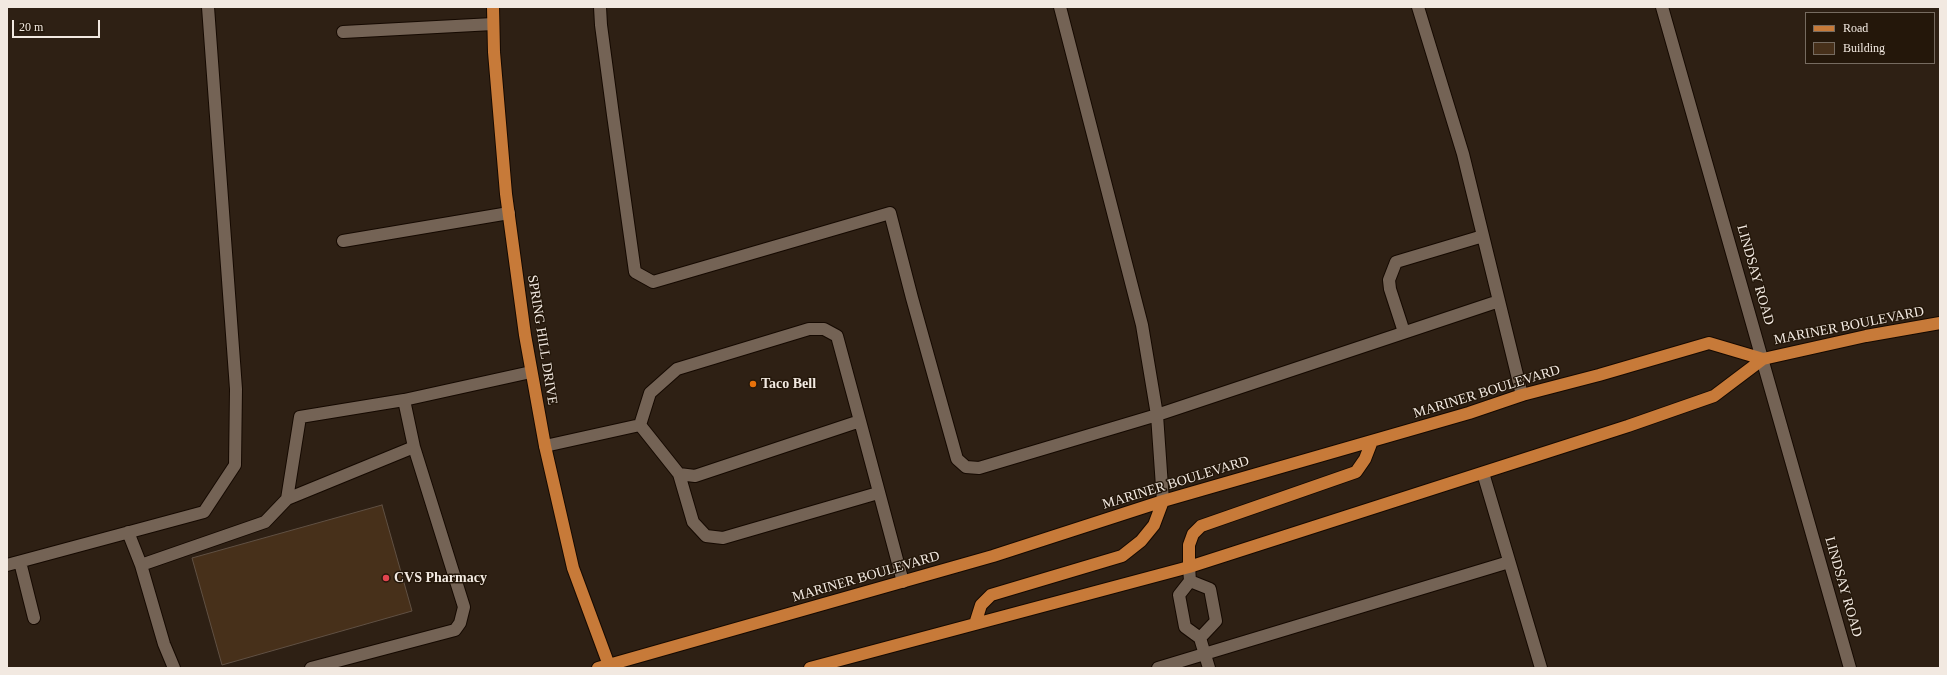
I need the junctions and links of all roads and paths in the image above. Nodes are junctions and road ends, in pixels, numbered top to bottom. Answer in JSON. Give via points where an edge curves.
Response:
{"nodes":[{"id":1,"x":208,"y":7,"type":"edge"},
{"id":2,"x":493,"y":7,"type":"edge"},
{"id":3,"x":600,"y":7,"type":"edge"},
{"id":4,"x":1060,"y":7,"type":"edge"},
{"id":5,"x":1418,"y":7,"type":"edge"},
{"id":6,"x":1662,"y":7,"type":"edge"},
{"id":7,"x":494,"y":24,"type":"junction"},
{"id":8,"x":343,"y":32,"type":"dead end"},
{"id":9,"x":508,"y":213,"type":"junction"},
{"id":10,"x":1483,"y":236,"type":"junction"},
{"id":11,"x":343,"y":241,"type":"dead end"},
{"id":12,"x":1499,"y":301,"type":"junction"},
{"id":13,"x":1940,"y":323,"type":"edge"},
{"id":14,"x":1404,"y":332,"type":"junction"},
{"id":15,"x":1763,"y":358,"type":"junction"},
{"id":16,"x":531,"y":372,"type":"junction"},
{"id":17,"x":1522,"y":395,"type":"junction"},
{"id":18,"x":404,"y":400,"type":"junction"},
{"id":19,"x":1157,"y":415,"type":"junction"},
{"id":20,"x":860,"y":421,"type":"junction"},
{"id":21,"x":640,"y":425,"type":"junction"},
{"id":22,"x":1372,"y":441,"type":"junction"},
{"id":23,"x":414,"y":446,"type":"junction"},
{"id":24,"x":546,"y":446,"type":"junction"},
{"id":25,"x":1483,"y":473,"type":"junction"},
{"id":26,"x":679,"y":474,"type":"junction"},
{"id":27,"x":878,"y":493,"type":"junction"},
{"id":28,"x":287,"y":499,"type":"junction"},
{"id":29,"x":1164,"y":501,"type":"junction"},
{"id":30,"x":128,"y":532,"type":"junction"},
{"id":31,"x":20,"y":562,"type":"junction"},
{"id":32,"x":1509,"y":562,"type":"junction"},
{"id":33,"x":7,"y":565,"type":"edge"},
{"id":34,"x":141,"y":565,"type":"junction"},
{"id":35,"x":1189,"y":567,"type":"junction"},
{"id":36,"x":1190,"y":581,"type":"junction"},
{"id":37,"x":903,"y":582,"type":"junction"},
{"id":38,"x":34,"y":618,"type":"dead end"},
{"id":39,"x":975,"y":624,"type":"junction"},
{"id":40,"x":1200,"y":638,"type":"junction"},
{"id":41,"x":1205,"y":655,"type":"junction"},
{"id":42,"x":606,"y":667,"type":"edge"},
{"id":43,"x":174,"y":668,"type":"edge"},
{"id":44,"x":311,"y":668,"type":"edge"},
{"id":45,"x":810,"y":668,"type":"edge"},
{"id":46,"x":1158,"y":668,"type":"edge"},
{"id":47,"x":1209,"y":668,"type":"edge"},
{"id":48,"x":1541,"y":668,"type":"edge"},
{"id":49,"x":1850,"y":668,"type":"edge"}],
"edges":[{"from":1,"to":30,"type":"street","via":[[236,389],[235,465],[204,512]]},
{"from":2,"to":7,"type":"main road","name":"SPRING HILL DRIVE"},
{"from":3,"to":19,"type":"street","via":[[635,272],[653,282],[890,213],[957,459],[966,467],[979,468]]},
{"from":4,"to":19,"type":"street","via":[[1142,325]]},
{"from":5,"to":10,"type":"street","via":[[1463,154]]},
{"from":6,"to":15,"type":"street","name":"LINDSAY ROAD"},
{"from":7,"to":8,"type":"street"},
{"from":7,"to":9,"type":"main road","name":"SPRING HILL DRIVE"},
{"from":9,"to":11,"type":"street"},
{"from":9,"to":16,"type":"main road","name":"SPRING HILL DRIVE"},
{"from":10,"to":12,"type":"street"},
{"from":10,"to":14,"type":"street","via":[[1396,262],[1389,280],[1390,289]]},
{"from":12,"to":14,"type":"street"},
{"from":12,"to":17,"type":"street"},
{"from":13,"to":15,"type":"main road","name":"MARINER BOULEVARD"},
{"from":14,"to":19,"type":"street"},
{"from":15,"to":17,"type":"main road","name":"MARINER BOULEVARD","via":[[1709,343]]},
{"from":15,"to":25,"type":"main road","name":"MARINER BOULEVARD","via":[[1714,396]]},
{"from":15,"to":49,"type":"street","name":"LINDSAY ROAD"},
{"from":16,"to":18,"type":"street"},
{"from":16,"to":24,"type":"main road","name":"SPRING HILL DRIVE"},
{"from":17,"to":22,"type":"main road","name":"MARINER BOULEVARD"},
{"from":18,"to":23,"type":"street"},
{"from":18,"to":28,"type":"street","via":[[300,417]]},
{"from":19,"to":29,"type":"street"},
{"from":20,"to":21,"type":"street","via":[[837,336],[824,329],[809,329],[677,369],[650,393]]},
{"from":20,"to":26,"type":"street","via":[[695,476]]},
{"from":20,"to":27,"type":"street"},
{"from":21,"to":24,"type":"street"},
{"from":21,"to":26,"type":"street"},
{"from":22,"to":29,"type":"main road","name":"MARINER BOULEVARD"},
{"from":22,"to":35,"type":"main road","via":[[1365,459],[1356,472],[1201,526],[1193,534],[1189,545]]},
{"from":23,"to":28,"type":"street"},
{"from":23,"to":44,"type":"street","via":[[464,607],[460,623],[455,630]]},
{"from":24,"to":42,"type":"main road","name":"SPRING HILL DRIVE","via":[[573,568]]},
{"from":25,"to":32,"type":"street"},
{"from":25,"to":35,"type":"main road","name":"MARINER BOULEVARD"},
{"from":26,"to":27,"type":"street","via":[[693,522],[706,536],[723,538]]},
{"from":27,"to":37,"type":"street"},
{"from":28,"to":34,"type":"street","via":[[265,522]]},
{"from":29,"to":37,"type":"main road","name":"MARINER BOULEVARD"},
{"from":29,"to":39,"type":"main road","via":[[1154,525],[1141,541],[1122,556],[991,595],[981,605]]},
{"from":30,"to":31,"type":"street"},
{"from":30,"to":34,"type":"street"},
{"from":31,"to":33,"type":"street"},
{"from":31,"to":38,"type":"street"},
{"from":32,"to":41,"type":"street"},
{"from":32,"to":48,"type":"street"},
{"from":34,"to":43,"type":"street","via":[[164,644]]},
{"from":35,"to":36,"type":"street"},
{"from":35,"to":39,"type":"main road","name":"MARINER BOULEVARD"},
{"from":36,"to":40,"type":"street","via":[[1180,595],[1185,627]]},
{"from":36,"to":40,"type":"street","via":[[1210,589],[1216,621]]},
{"from":37,"to":42,"type":"main road","name":"MARINER BOULEVARD"},
{"from":39,"to":45,"type":"main road","name":"MARINER BOULEVARD"},
{"from":40,"to":41,"type":"street"},
{"from":41,"to":46,"type":"street"},
{"from":41,"to":47,"type":"street"}]}
